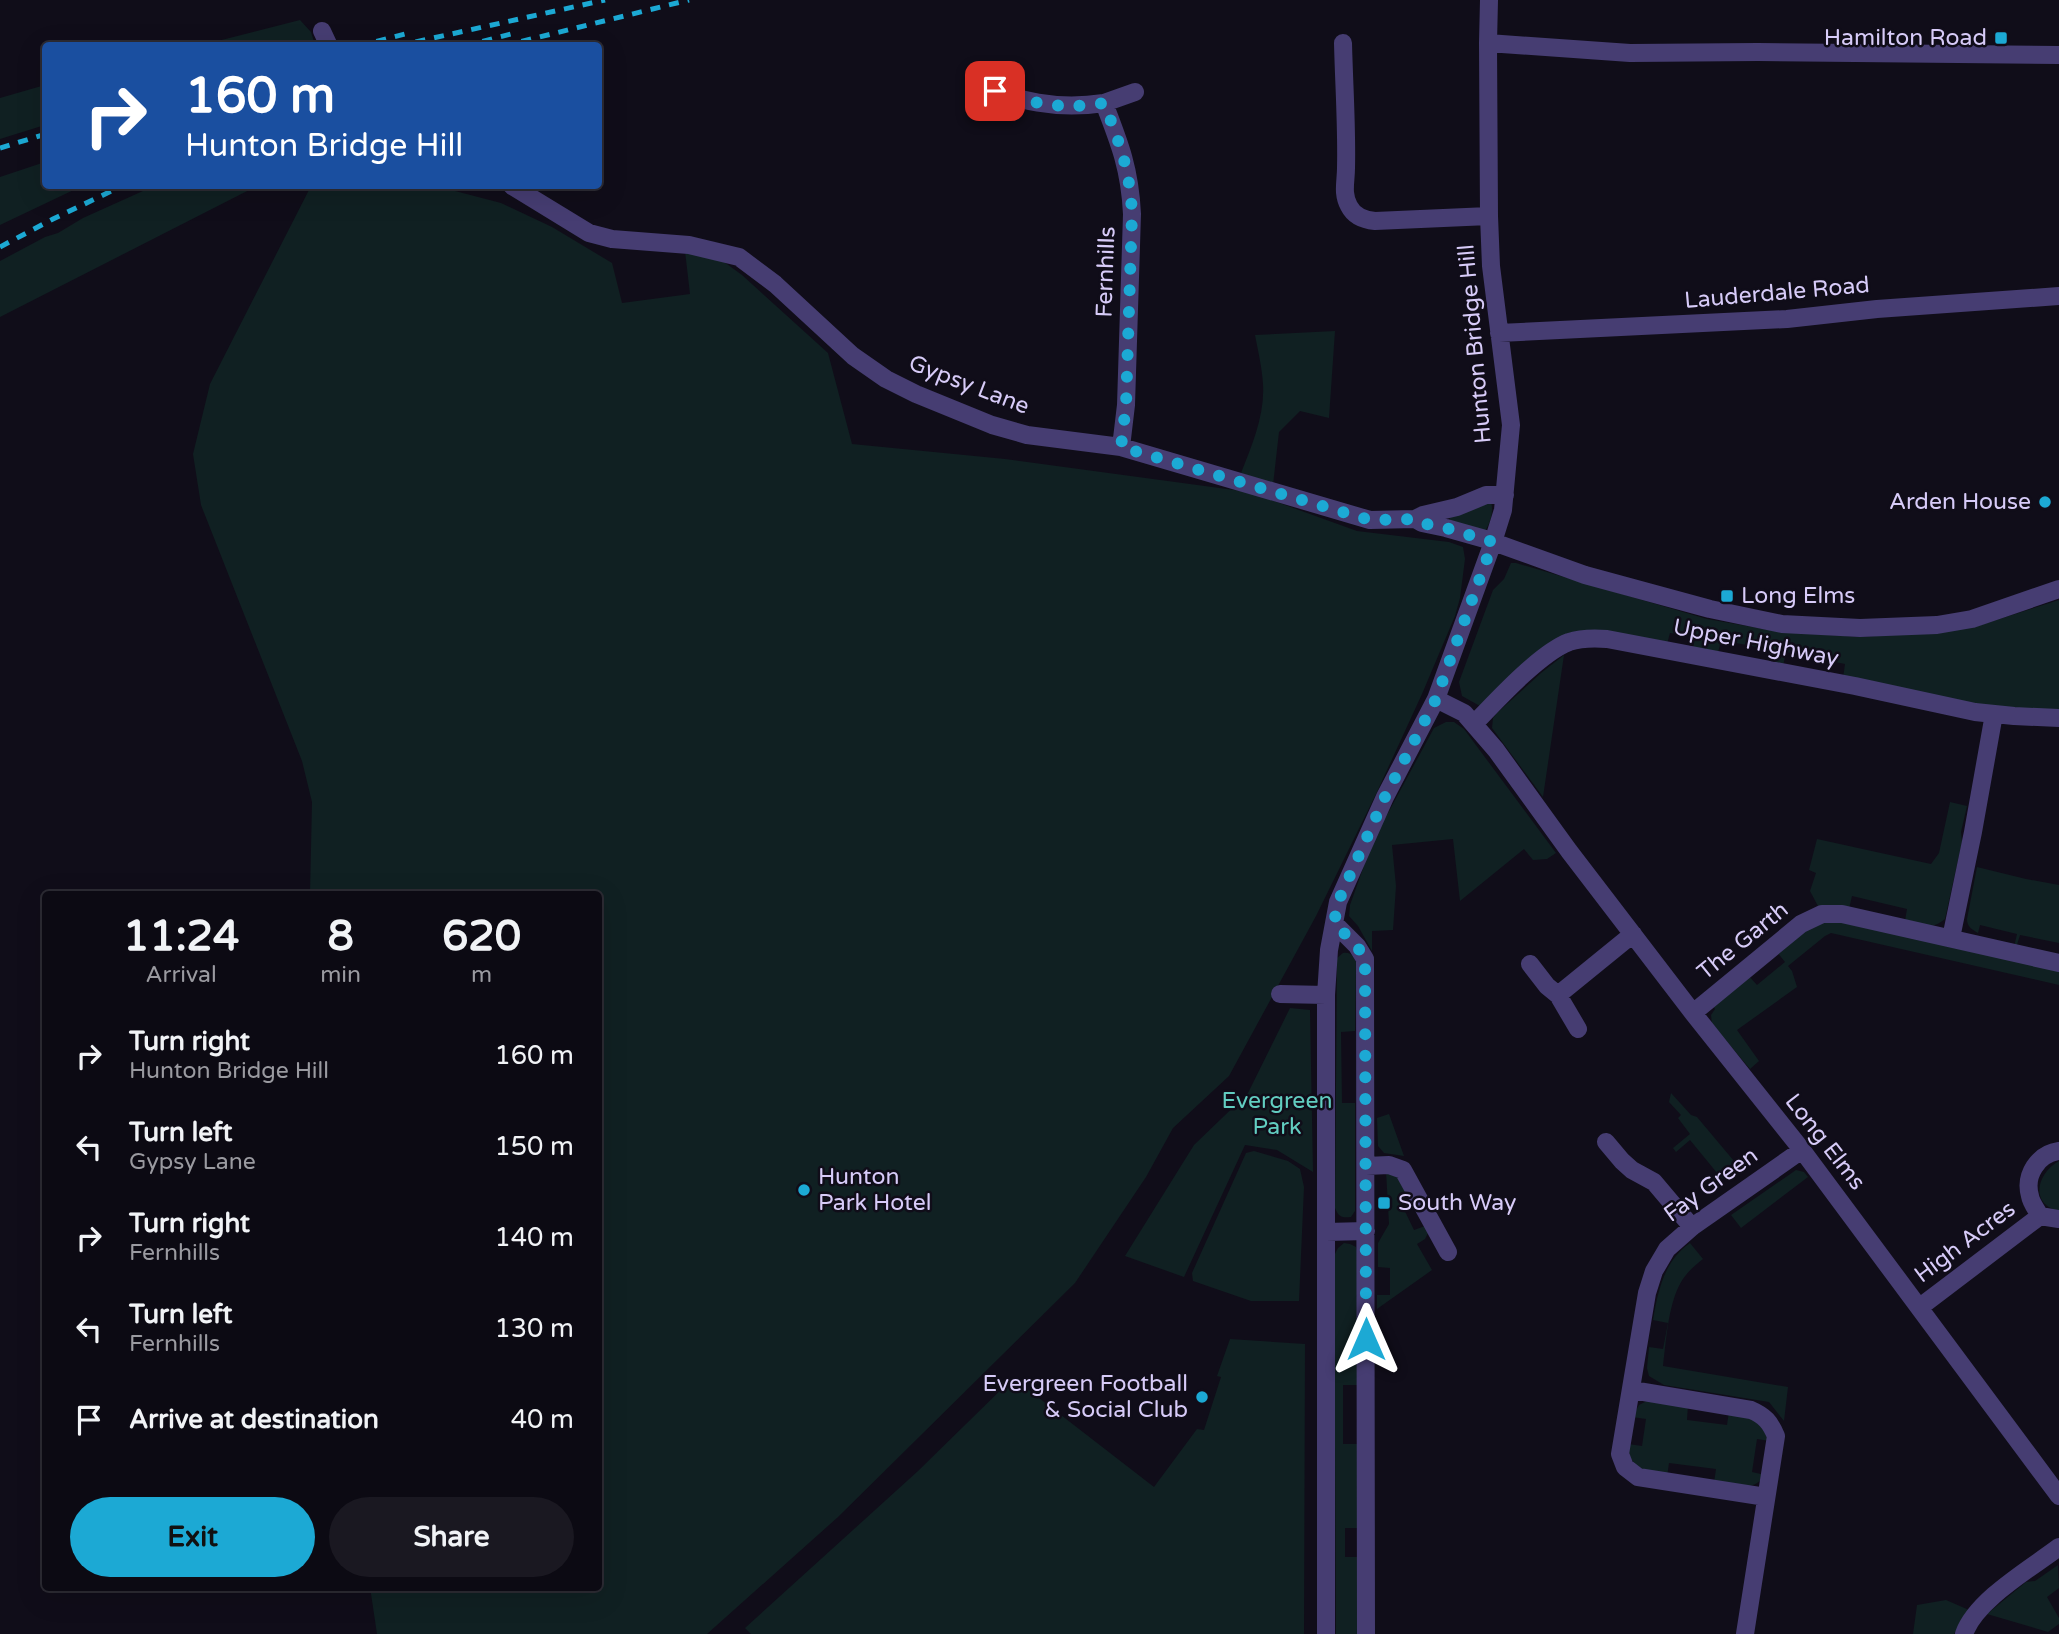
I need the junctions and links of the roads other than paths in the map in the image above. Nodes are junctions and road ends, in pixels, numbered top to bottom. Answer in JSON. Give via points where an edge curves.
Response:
{"nodes":[{"id":1,"x":1489,"y":0,"type":"edge"},
{"id":2,"x":1343,"y":43,"type":"dead end"},
{"id":3,"x":1488,"y":43,"type":"junction"},
{"id":4,"x":2059,"y":55,"type":"edge"},
{"id":5,"x":975,"y":82,"type":"dead end"},
{"id":6,"x":1135,"y":92,"type":"dead end"},
{"id":7,"x":1104,"y":103,"type":"junction"},
{"id":8,"x":517,"y":189,"type":"edge"},
{"id":9,"x":1489,"y":216,"type":"junction"},
{"id":10,"x":2059,"y":296,"type":"edge"},
{"id":11,"x":1499,"y":332,"type":"junction"},
{"id":12,"x":1121,"y":447,"type":"junction"},
{"id":13,"x":1505,"y":495,"type":"junction"},
{"id":14,"x":1415,"y":519,"type":"junction"},
{"id":15,"x":1493,"y":542,"type":"junction"},
{"id":16,"x":2059,"y":589,"type":"edge"},
{"id":17,"x":1436,"y":699,"type":"junction"},
{"id":18,"x":1994,"y":714,"type":"junction"},
{"id":19,"x":2059,"y":718,"type":"edge"},
{"id":20,"x":1474,"y":724,"type":"junction"},
{"id":21,"x":1334,"y":923,"type":"junction"},
{"id":22,"x":1633,"y":934,"type":"junction"},
{"id":23,"x":1951,"y":938,"type":"junction"},
{"id":24,"x":2059,"y":963,"type":"edge"},
{"id":25,"x":1530,"y":964,"type":"dead end"},
{"id":26,"x":1280,"y":994,"type":"dead end"},
{"id":27,"x":1325,"y":995,"type":"junction"},
{"id":28,"x":1558,"y":995,"type":"junction"},
{"id":29,"x":1693,"y":1013,"type":"junction"},
{"id":30,"x":1578,"y":1029,"type":"dead end"},
{"id":31,"x":1606,"y":1142,"type":"dead end"},
{"id":32,"x":1802,"y":1150,"type":"junction"},
{"id":33,"x":2059,"y":1151,"type":"edge"},
{"id":34,"x":1366,"y":1166,"type":"junction"},
{"id":35,"x":2040,"y":1216,"type":"junction"},
{"id":36,"x":2059,"y":1219,"type":"edge"},
{"id":37,"x":1692,"y":1227,"type":"junction"},
{"id":38,"x":1366,"y":1231,"type":"junction"},
{"id":39,"x":1326,"y":1232,"type":"junction"},
{"id":40,"x":1448,"y":1252,"type":"dead end"},
{"id":41,"x":1920,"y":1307,"type":"junction"},
{"id":42,"x":1632,"y":1390,"type":"junction"},
{"id":43,"x":2059,"y":1496,"type":"edge"},
{"id":44,"x":1766,"y":1497,"type":"junction"},
{"id":45,"x":2059,"y":1547,"type":"edge"},
{"id":46,"x":1326,"y":1634,"type":"edge"},
{"id":47,"x":1366,"y":1634,"type":"edge"},
{"id":48,"x":1745,"y":1634,"type":"edge"},
{"id":49,"x":1964,"y":1634,"type":"edge"}],
"edges":[{"from":1,"to":3,"type":"street","name":"Hunton Bridge Hill"},
{"from":2,"to":9,"type":"street","via":[[1344,192],[1350,209],[1376,221]]},
{"from":3,"to":4,"type":"street","via":[[1630,52]]},
{"from":3,"to":9,"type":"street","name":"Hunton Bridge Hill"},
{"from":5,"to":7,"type":"street","via":[[1054,106]]},
{"from":6,"to":7,"type":"street"},
{"from":7,"to":12,"type":"street","name":"Fernhills","via":[[1126,163],[1132,214]]},
{"from":8,"to":12,"type":"street","name":"Gypsy Lane","via":[[589,233],[689,245],[740,257],[853,356],[886,379],[954,411],[1027,435]]},
{"from":9,"to":11,"type":"street","name":"Hunton Bridge Hill"},
{"from":10,"to":11,"type":"street","name":"Lauderdale Road","via":[[1787,319]]},
{"from":11,"to":13,"type":"street","name":"Hunton Bridge Hill","via":[[1511,425]]},
{"from":12,"to":14,"type":"street","name":"Gypsy Lane","via":[[1370,520]]},
{"from":13,"to":14,"type":"street","name":"Gypsy Lane","via":[[1486,495]]},
{"from":13,"to":15,"type":"street","name":"Hunton Bridge Hill"},
{"from":14,"to":15,"type":"street","name":"Gypsy Lane"},
{"from":15,"to":16,"type":"street","name":"Upper Highway","via":[[1585,575],[1782,624],[1937,625],[1972,619]]},
{"from":15,"to":17,"type":"street","name":"Hunton Bridge Hill"},
{"from":17,"to":20,"type":"street","name":"Long Elms","via":[[1464,713]]},
{"from":17,"to":21,"type":"street","name":"Hunton Bridge Hill","via":[[1385,797],[1338,902]]},
{"from":18,"to":19,"type":"street","name":"Upper Highway"},
{"from":18,"to":20,"type":"street","name":"Upper Highway","via":[[1587,638],[1552,650]]},
{"from":18,"to":23,"type":"street"},
{"from":20,"to":22,"type":"street","name":"Long Elms"},
{"from":21,"to":27,"type":"street"},
{"from":21,"to":34,"type":"street","via":[[1365,959]]},
{"from":22,"to":28,"type":"street"},
{"from":22,"to":29,"type":"street","name":"Long Elms"},
{"from":23,"to":24,"type":"street","name":"The Garth"},
{"from":23,"to":29,"type":"street","name":"The Garth","via":[[1842,914],[1822,914],[1801,924]]},
{"from":25,"to":28,"type":"street"},
{"from":26,"to":27,"type":"street"},
{"from":27,"to":39,"type":"street"},
{"from":28,"to":30,"type":"street"},
{"from":29,"to":32,"type":"street","name":"Long Elms"},
{"from":31,"to":37,"type":"street","via":[[1627,1157],[1632,1170],[1654,1182]]},
{"from":32,"to":37,"type":"street","name":"Fay Green"},
{"from":32,"to":41,"type":"street","name":"Long Elms"},
{"from":33,"to":35,"type":"street","name":"High Acres","via":[[2044,1155],[2029,1178],[2029,1196]]},
{"from":34,"to":38,"type":"street"},
{"from":34,"to":40,"type":"street","via":[[1403,1170]]},
{"from":35,"to":36,"type":"street","name":"High Acres"},
{"from":35,"to":41,"type":"street","name":"High Acres"},
{"from":37,"to":42,"type":"street","name":"Fay Green","via":[[1667,1249],[1654,1271]]},
{"from":38,"to":39,"type":"street"},
{"from":38,"to":47,"type":"street"},
{"from":39,"to":46,"type":"street"},
{"from":41,"to":43,"type":"street","name":"Long Elms"},
{"from":42,"to":44,"type":"street","via":[[1763,1415],[1776,1436]]},
{"from":42,"to":44,"type":"street","name":"Fay Green","via":[[1620,1454],[1631,1472],[1646,1479]]},
{"from":44,"to":48,"type":"street"},
{"from":45,"to":49,"type":"street","via":[[1986,1601]]}]}
